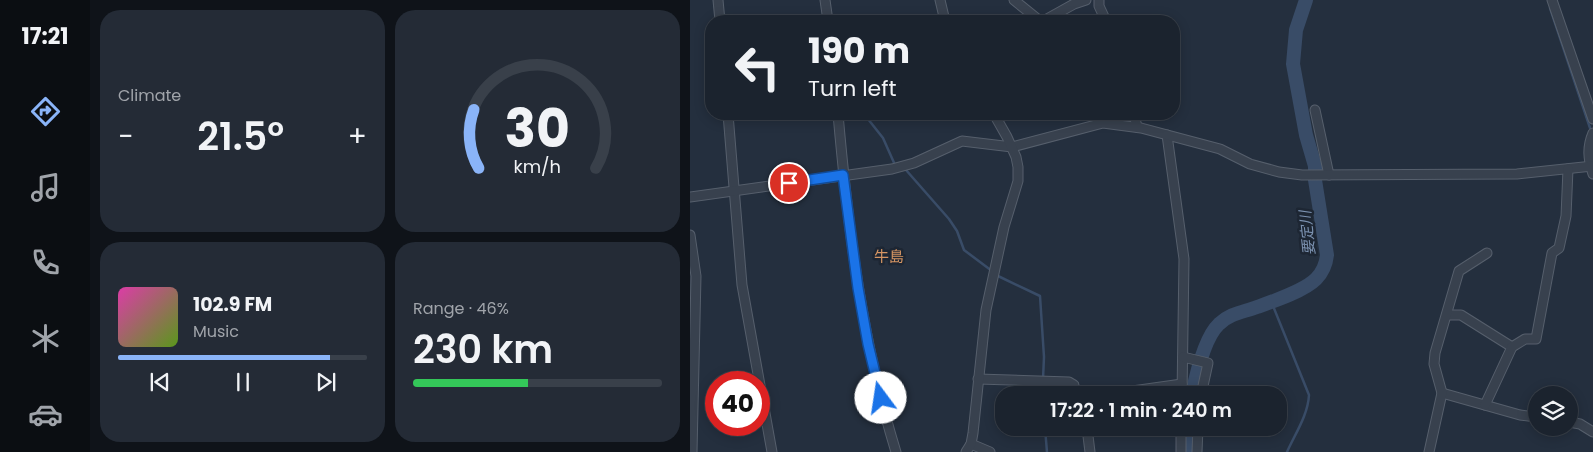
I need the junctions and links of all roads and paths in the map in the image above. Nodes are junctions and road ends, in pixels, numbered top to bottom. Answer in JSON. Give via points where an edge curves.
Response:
{"nodes":[{"id":1,"x":718,"y":0,"type":"edge"},
{"id":2,"x":825,"y":0,"type":"edge"},
{"id":3,"x":940,"y":0,"type":"edge"},
{"id":4,"x":1014,"y":0,"type":"edge"},
{"id":5,"x":1086,"y":0,"type":"edge"},
{"id":6,"x":1099,"y":0,"type":"edge"},
{"id":7,"x":1552,"y":0,"type":"edge"},
{"id":8,"x":719,"y":15,"type":"edge"},
{"id":9,"x":827,"y":15,"type":"edge"},
{"id":10,"x":944,"y":15,"type":"edge"},
{"id":11,"x":1033,"y":15,"type":"edge"},
{"id":12,"x":1054,"y":15,"type":"edge"},
{"id":13,"x":1103,"y":15,"type":"edge"},
{"id":14,"x":1592,"y":109,"type":"edge"},
{"id":15,"x":1316,"y":110,"type":"dead end"},
{"id":16,"x":1593,"y":119,"type":"edge"},
{"id":17,"x":728,"y":120,"type":"edge"},
{"id":18,"x":838,"y":120,"type":"edge"},
{"id":19,"x":997,"y":120,"type":"edge"},
{"id":20,"x":1102,"y":120,"type":"edge"},
{"id":21,"x":1135,"y":120,"type":"edge"},
{"id":22,"x":1103,"y":123,"type":"junction"},
{"id":23,"x":1137,"y":128,"type":"junction"},
{"id":24,"x":1593,"y":133,"type":"edge"},
{"id":25,"x":1167,"y":135,"type":"junction"},
{"id":26,"x":1012,"y":147,"type":"junction"},
{"id":27,"x":1568,"y":169,"type":"junction"},
{"id":28,"x":1592,"y":169,"type":"edge"},
{"id":29,"x":843,"y":175,"type":"junction"},
{"id":30,"x":1326,"y":175,"type":"junction"},
{"id":31,"x":734,"y":191,"type":"junction"},
{"id":32,"x":690,"y":197,"type":"edge"},
{"id":33,"x":690,"y":235,"type":"edge"},
{"id":34,"x":1487,"y":253,"type":"dead end"},
{"id":35,"x":1447,"y":315,"type":"junction"},
{"id":36,"x":1512,"y":347,"type":"junction"},
{"id":37,"x":1183,"y":357,"type":"junction"},
{"id":38,"x":978,"y":379,"type":"junction"},
{"id":39,"x":1182,"y":384,"type":"joint"},
{"id":40,"x":1075,"y":386,"type":"edge"},
{"id":41,"x":1168,"y":386,"type":"edge"},
{"id":42,"x":1203,"y":386,"type":"edge"},
{"id":43,"x":1442,"y":393,"type":"junction"},
{"id":44,"x":1485,"y":405,"type":"junction"},
{"id":45,"x":1528,"y":416,"type":"edge"},
{"id":46,"x":1578,"y":424,"type":"edge"},
{"id":47,"x":1593,"y":432,"type":"edge"},
{"id":48,"x":691,"y":435,"type":"edge"},
{"id":49,"x":1088,"y":436,"type":"edge"},
{"id":50,"x":1181,"y":436,"type":"edge"},
{"id":51,"x":1198,"y":436,"type":"edge"},
{"id":52,"x":968,"y":448,"type":"edge"},
{"id":53,"x":692,"y":452,"type":"edge"},
{"id":54,"x":772,"y":452,"type":"edge"},
{"id":55,"x":896,"y":452,"type":"edge"},
{"id":56,"x":990,"y":452,"type":"edge"},
{"id":57,"x":1090,"y":452,"type":"edge"},
{"id":58,"x":1181,"y":452,"type":"edge"},
{"id":59,"x":1197,"y":452,"type":"edge"},
{"id":60,"x":1428,"y":452,"type":"edge"}],
"edges":[{"from":1,"to":8,"type":"street"},
{"from":2,"to":9,"type":"street"},
{"from":3,"to":10,"type":"street"},
{"from":4,"to":11,"type":"street"},
{"from":5,"to":12,"type":"street"},
{"from":6,"to":13,"type":"street"},
{"from":7,"to":14,"type":"street"},
{"from":14,"to":16,"type":"street"},
{"from":15,"to":30,"type":"street"},
{"from":17,"to":31,"type":"street"},
{"from":18,"to":29,"type":"street"},
{"from":19,"to":26,"type":"street"},
{"from":20,"to":22,"type":"street"},
{"from":21,"to":23,"type":"street"},
{"from":22,"to":23,"type":"street"},
{"from":22,"to":26,"type":"street"},
{"from":23,"to":25,"type":"street"},
{"from":24,"to":28,"type":"street","via":[[1588,148]]},
{"from":25,"to":30,"type":"street","via":[[1279,172]]},
{"from":25,"to":37,"type":"street","via":[[1184,259]]},
{"from":26,"to":29,"type":"street","via":[[962,141],[905,166]]},
{"from":26,"to":38,"type":"street","via":[[1018,167],[1018,184],[1004,228],[986,310]]},
{"from":27,"to":28,"type":"street"},
{"from":27,"to":30,"type":"street","via":[[1509,174]]},
{"from":27,"to":36,"type":"street","via":[[1566,216],[1559,248],[1552,253],[1538,333],[1536,339],[1525,339]]},
{"from":29,"to":31,"type":"street"},
{"from":29,"to":55,"type":"street","via":[[868,344]]},
{"from":31,"to":32,"type":"street"},
{"from":31,"to":54,"type":"street","via":[[742,285]]},
{"from":33,"to":48,"type":"street","via":[[696,276]]},
{"from":34,"to":35,"type":"street","via":[[1458,271]]},
{"from":35,"to":36,"type":"street","via":[[1461,315]]},
{"from":35,"to":43,"type":"street","via":[[1434,364]]},
{"from":36,"to":44,"type":"street"},
{"from":37,"to":39,"type":"street"},
{"from":37,"to":42,"type":"street","via":[[1208,363]]},
{"from":38,"to":40,"type":"street","via":[[1072,383]]},
{"from":38,"to":52,"type":"street","via":[[973,433]]},
{"from":39,"to":41,"type":"street"},
{"from":43,"to":44,"type":"street"},
{"from":43,"to":60,"type":"street"},
{"from":44,"to":45,"type":"street"},
{"from":46,"to":47,"type":"street"},
{"from":48,"to":53,"type":"street"},
{"from":49,"to":57,"type":"street"},
{"from":50,"to":58,"type":"street"},
{"from":51,"to":59,"type":"street"},
{"from":52,"to":56,"type":"street"}]}
